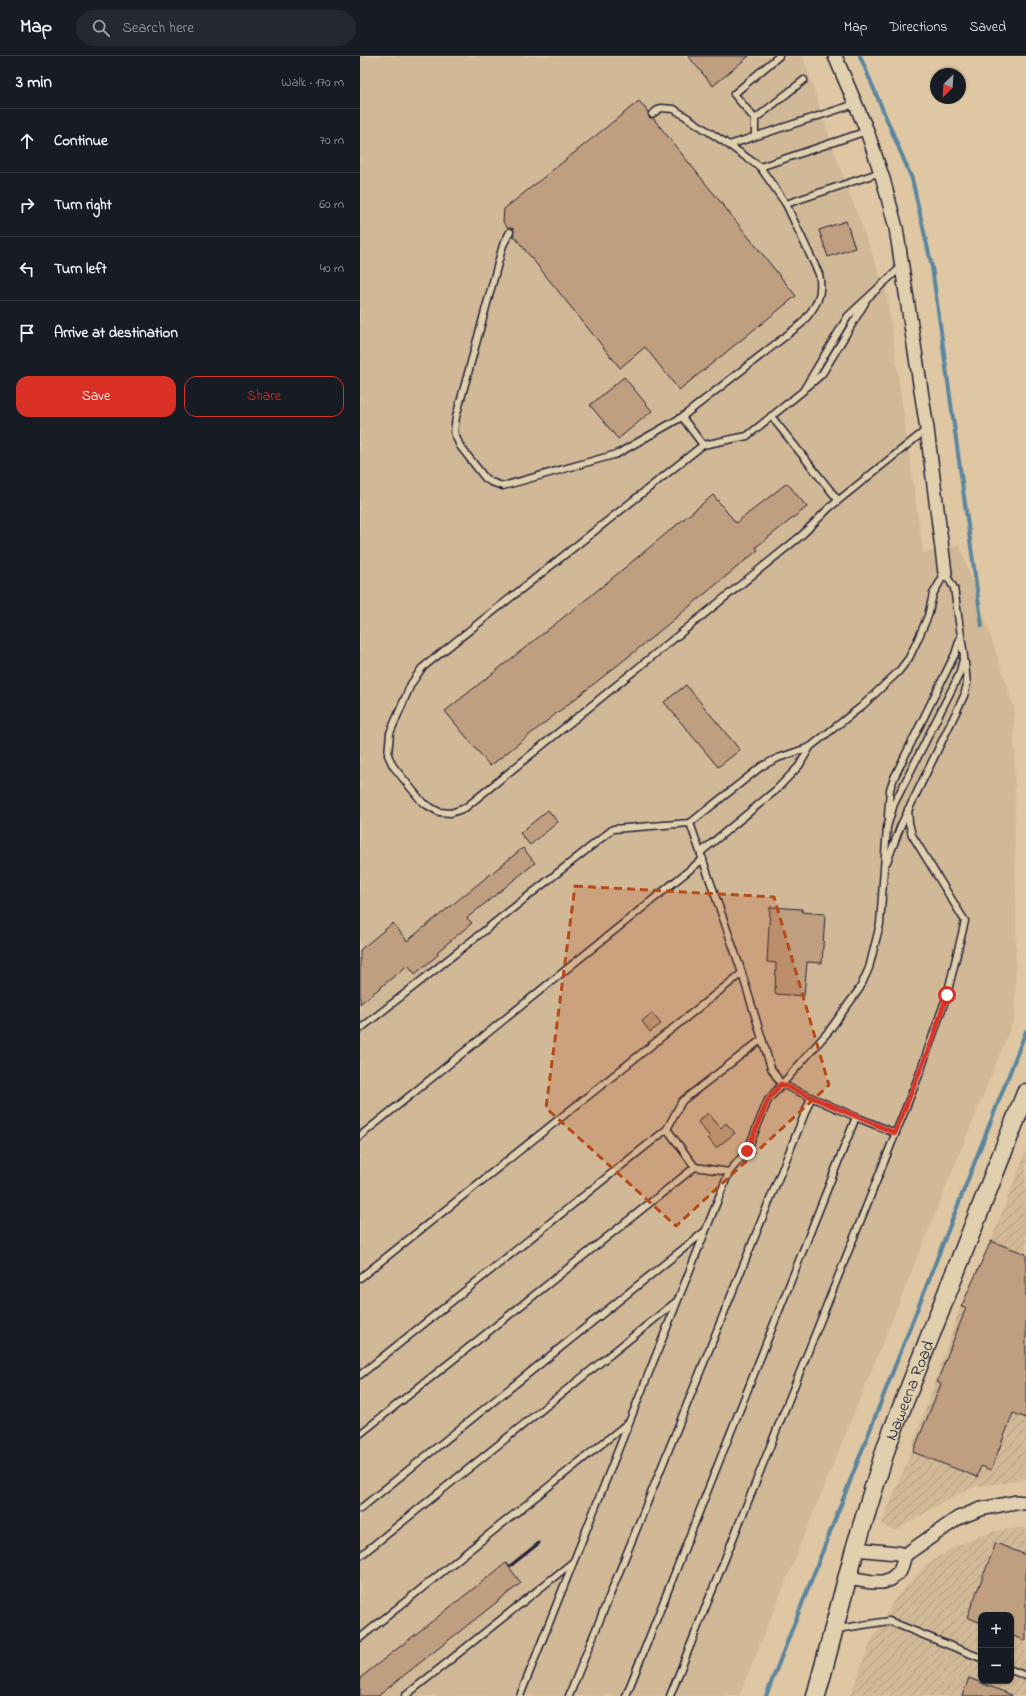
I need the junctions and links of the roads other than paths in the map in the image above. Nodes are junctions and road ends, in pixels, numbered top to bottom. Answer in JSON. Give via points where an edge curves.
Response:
{"nodes":[{"id":1,"x":779,"y":56,"type":"edge"},
{"id":2,"x":835,"y":56,"type":"edge"},
{"id":3,"x":804,"y":80,"type":"dead end"},
{"id":4,"x":855,"y":104,"type":"junction"},
{"id":5,"x":652,"y":114,"type":"dead end"},
{"id":6,"x":755,"y":119,"type":"junction"},
{"id":7,"x":867,"y":131,"type":"junction"},
{"id":8,"x":755,"y":136,"type":"junction"},
{"id":9,"x":729,"y":145,"type":"junction"},
{"id":10,"x":760,"y":167,"type":"junction"},
{"id":11,"x":881,"y":172,"type":"junction"},
{"id":12,"x":786,"y":204,"type":"junction"},
{"id":13,"x":510,"y":232,"type":"dead end"},
{"id":14,"x":903,"y":265,"type":"junction"},
{"id":15,"x":869,"y":296,"type":"junction"},
{"id":16,"x":803,"y":391,"type":"junction"},
{"id":17,"x":771,"y":416,"type":"junction"},
{"id":18,"x":682,"y":417,"type":"junction"},
{"id":19,"x":927,"y":429,"type":"junction"},
{"id":20,"x":703,"y":445,"type":"junction"},
{"id":21,"x":838,"y":500,"type":"junction"},
{"id":22,"x":945,"y":573,"type":"junction"},
{"id":23,"x":960,"y":630,"type":"junction"},
{"id":24,"x":964,"y":656,"type":"junction"},
{"id":25,"x":810,"y":747,"type":"junction"},
{"id":26,"x":908,"y":810,"type":"junction"},
{"id":27,"x":690,"y":823,"type":"junction"},
{"id":28,"x":887,"y":828,"type":"junction"},
{"id":29,"x":701,"y":852,"type":"junction"},
{"id":30,"x":703,"y":859,"type":"junction"},
{"id":31,"x":884,"y":875,"type":"junction"},
{"id":32,"x":742,"y":973,"type":"junction"},
{"id":33,"x":360,"y":1029,"type":"edge"},
{"id":34,"x":762,"y":1038,"type":"junction"},
{"id":35,"x":781,"y":1084,"type":"junction"},
{"id":36,"x":1026,"y":1093,"type":"edge"},
{"id":37,"x":811,"y":1098,"type":"junction"},
{"id":38,"x":856,"y":1117,"type":"junction"},
{"id":39,"x":667,"y":1129,"type":"junction"},
{"id":40,"x":895,"y":1133,"type":"junction"},
{"id":41,"x":360,"y":1136,"type":"edge"},
{"id":42,"x":695,"y":1167,"type":"junction"},
{"id":43,"x":729,"y":1172,"type":"junction"},
{"id":44,"x":705,"y":1231,"type":"junction"},
{"id":45,"x":360,"y":1278,"type":"edge"},
{"id":46,"x":678,"y":1300,"type":"junction"},
{"id":47,"x":360,"y":1375,"type":"edge"},
{"id":48,"x":630,"y":1421,"type":"junction"},
{"id":49,"x":360,"y":1434,"type":"edge"},
{"id":50,"x":1026,"y":1503,"type":"edge"},
{"id":51,"x":360,"y":1509,"type":"edge"},
{"id":52,"x":855,"y":1549,"type":"junction"},
{"id":53,"x":904,"y":1555,"type":"junction"},
{"id":54,"x":360,"y":1556,"type":"edge"},
{"id":55,"x":574,"y":1561,"type":"junction"},
{"id":56,"x":848,"y":1578,"type":"junction"},
{"id":57,"x":834,"y":1630,"type":"junction"},
{"id":58,"x":360,"y":1638,"type":"edge"},
{"id":59,"x":978,"y":1657,"type":"edge"},
{"id":60,"x":1014,"y":1671,"type":"edge"},
{"id":61,"x":1026,"y":1676,"type":"edge"},
{"id":62,"x":405,"y":1696,"type":"edge"},
{"id":63,"x":520,"y":1696,"type":"edge"},
{"id":64,"x":569,"y":1696,"type":"edge"},
{"id":65,"x":626,"y":1696,"type":"edge"},
{"id":66,"x":670,"y":1696,"type":"edge"},
{"id":67,"x":816,"y":1696,"type":"edge"}],
"edges":[{"from":1,"to":6,"type":"lane","via":[[734,94]]},
{"from":2,"to":4,"type":"street"},
{"from":3,"to":6,"type":"lane"},
{"from":4,"to":7,"type":"street"},
{"from":4,"to":8,"type":"lane"},
{"from":5,"to":9,"type":"lane","via":[[661,108],[674,109]]},
{"from":6,"to":8,"type":"lane"},
{"from":7,"to":10,"type":"lane"},
{"from":7,"to":11,"type":"street"},
{"from":8,"to":9,"type":"lane"},
{"from":9,"to":10,"type":"lane"},
{"from":10,"to":12,"type":"lane"},
{"from":11,"to":12,"type":"lane"},
{"from":11,"to":14,"type":"street","via":[[892,208]]},
{"from":12,"to":18,"type":"lane","via":[[819,274],[821,292],[818,300],[801,324]]},
{"from":13,"to":18,"type":"lane","via":[[503,245],[454,432],[460,446],[485,478],[498,485],[509,485],[618,454]]},
{"from":14,"to":15,"type":"lane"},
{"from":14,"to":19,"type":"street"},
{"from":15,"to":16,"type":"lane","via":[[848,316]]},
{"from":15,"to":16,"type":"lane","via":[[822,374]]},
{"from":16,"to":17,"type":"lane"},
{"from":17,"to":20,"type":"lane","via":[[747,436]]},
{"from":17,"to":21,"type":"lane"},
{"from":18,"to":20,"type":"lane"},
{"from":19,"to":21,"type":"lane"},
{"from":19,"to":22,"type":"street"},
{"from":20,"to":21,"type":"lane","via":[[428,662],[416,676],[390,733],[388,755],[393,766],[423,803],[439,812],[451,813],[464,808],[802,535]]},
{"from":22,"to":23,"type":"lane","via":[[954,588]]},
{"from":22,"to":25,"type":"lane","via":[[933,594],[928,616],[918,639],[899,671],[862,706]]},
{"from":23,"to":24,"type":"lane"},
{"from":23,"to":28,"type":"lane","via":[[958,648],[894,778],[890,789]]},
{"from":24,"to":26,"type":"lane","via":[[966,690]]},
{"from":24,"to":28,"type":"lane","via":[[961,670],[894,804]]},
{"from":25,"to":27,"type":"lane","via":[[762,766]]},
{"from":25,"to":29,"type":"lane","via":[[799,766],[776,790]]},
{"from":26,"to":31,"type":"lane","via":[[893,843]]},
{"from":26,"to":40,"type":"lane","via":[[912,835],[965,921],[947,995]]},
{"from":27,"to":29,"type":"lane"},
{"from":27,"to":33,"type":"lane","via":[[613,829]]},
{"from":28,"to":31,"type":"lane"},
{"from":29,"to":30,"type":"lane"},
{"from":30,"to":32,"type":"lane"},
{"from":30,"to":41,"type":"lane"},
{"from":31,"to":35,"type":"lane","via":[[880,924],[869,968],[860,988],[829,1031]]},
{"from":32,"to":34,"type":"lane"},
{"from":32,"to":45,"type":"lane"},
{"from":34,"to":35,"type":"lane","via":[[771,1068]]},
{"from":34,"to":39,"type":"lane","via":[[682,1101]]},
{"from":35,"to":37,"type":"lane"},
{"from":35,"to":43,"type":"lane","via":[[768,1100],[747,1151]]},
{"from":36,"to":52,"type":"street","name":"Naweena Road","via":[[887,1445]]},
{"from":37,"to":38,"type":"lane"},
{"from":37,"to":64,"type":"lane"},
{"from":38,"to":40,"type":"lane"},
{"from":38,"to":65,"type":"lane"},
{"from":39,"to":42,"type":"lane"},
{"from":39,"to":47,"type":"lane"},
{"from":40,"to":66,"type":"lane"},
{"from":42,"to":43,"type":"lane"},
{"from":42,"to":49,"type":"lane"},
{"from":43,"to":44,"type":"lane"},
{"from":44,"to":46,"type":"lane"},
{"from":44,"to":51,"type":"lane"},
{"from":46,"to":48,"type":"lane"},
{"from":46,"to":54,"type":"lane"},
{"from":48,"to":55,"type":"lane"},
{"from":48,"to":58,"type":"lane"},
{"from":50,"to":53,"type":"street","via":[[1016,1502],[981,1509],[958,1518]]},
{"from":52,"to":53,"type":"street"},
{"from":52,"to":56,"type":"street","name":"Naweena Road"},
{"from":53,"to":56,"type":"street","via":[[900,1571],[891,1579],[872,1582]]},
{"from":55,"to":62,"type":"lane"},
{"from":55,"to":63,"type":"lane"},
{"from":56,"to":57,"type":"street","name":"Naweena Road"},
{"from":57,"to":59,"type":"lane","via":[[889,1620]]},
{"from":57,"to":67,"type":"street","name":"Naweena Road"},
{"from":60,"to":61,"type":"lane"}]}
